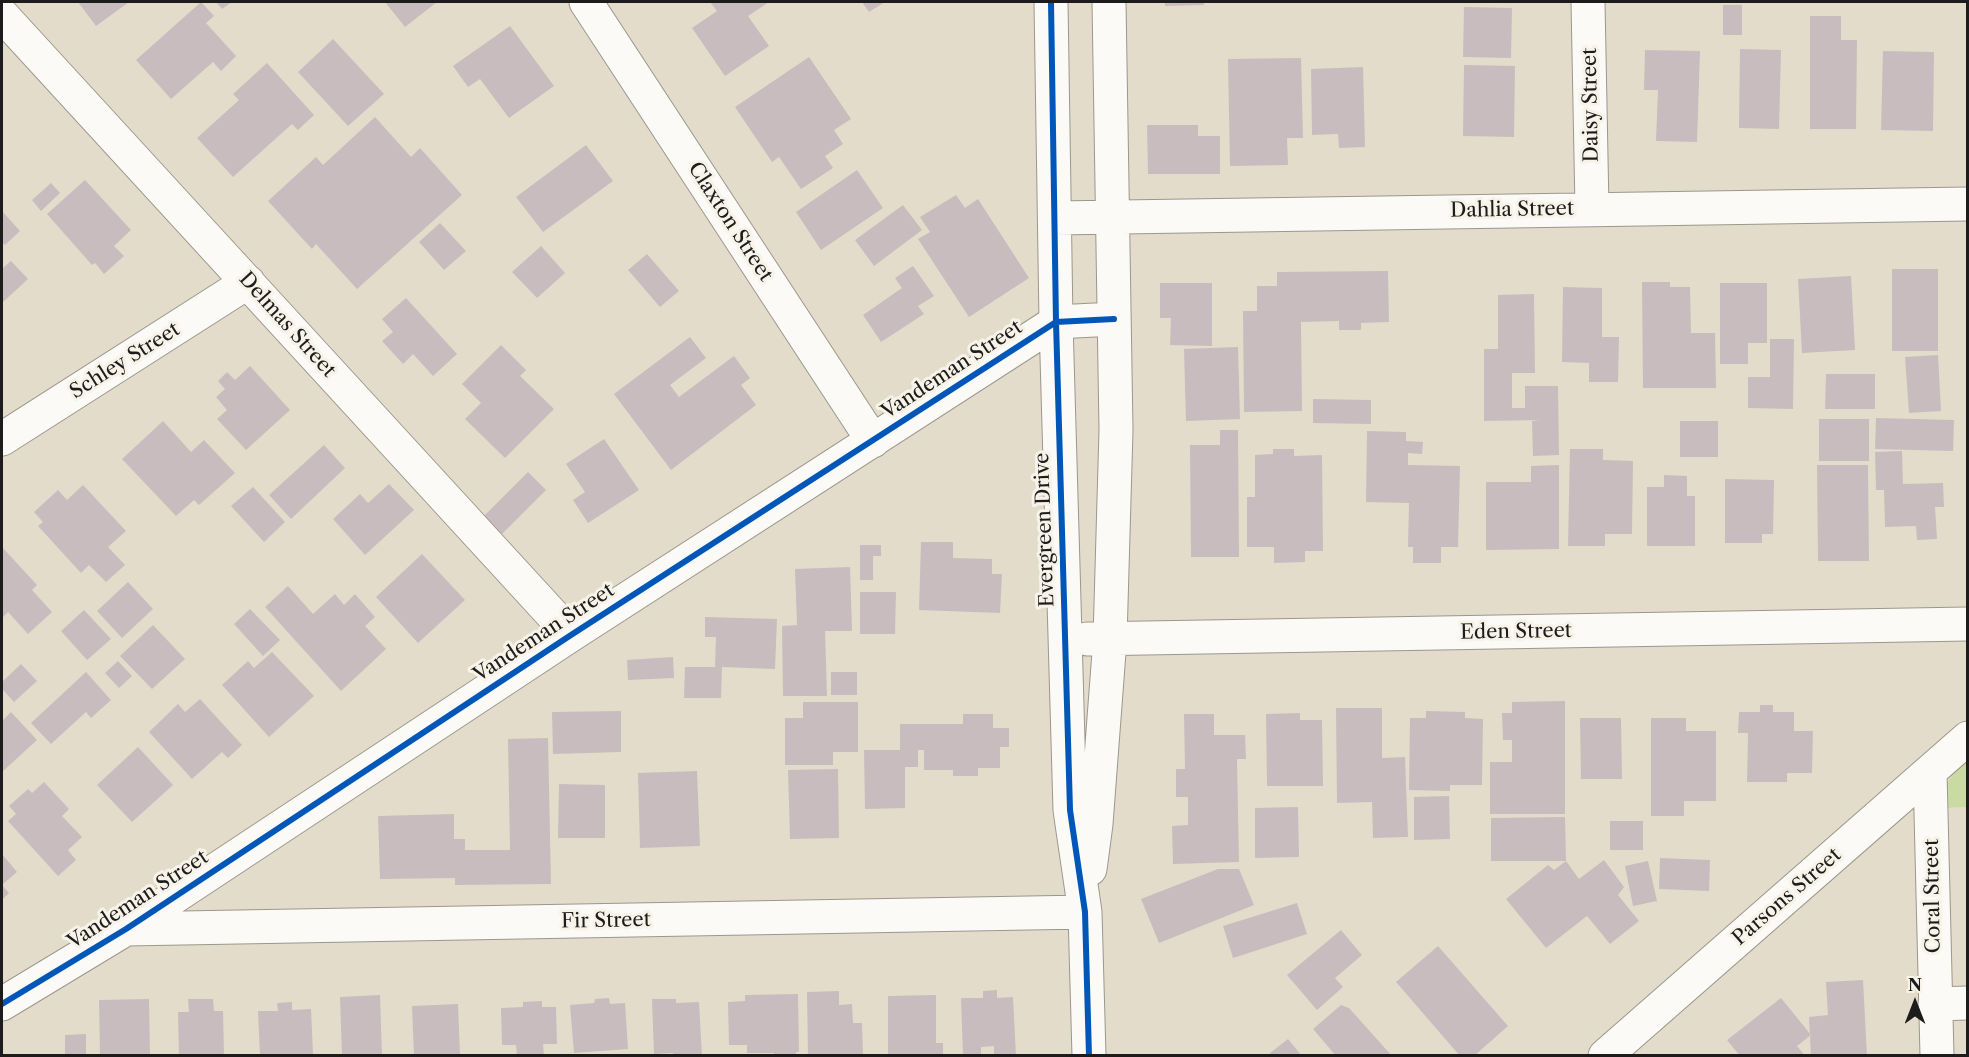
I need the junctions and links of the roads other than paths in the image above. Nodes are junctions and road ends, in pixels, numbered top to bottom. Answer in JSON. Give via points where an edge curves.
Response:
{"nodes":[{"id":1,"x":586,"y":2,"type":"edge"},
{"id":2,"x":1051,"y":2,"type":"edge"},
{"id":3,"x":1109,"y":2,"type":"edge"},
{"id":4,"x":1588,"y":2,"type":"edge"},
{"id":5,"x":2,"y":15,"type":"edge"},
{"id":6,"x":1968,"y":204,"type":"edge"},
{"id":7,"x":1592,"y":209,"type":"junction"},
{"id":8,"x":1113,"y":217,"type":"junction"},
{"id":9,"x":1056,"y":218,"type":"junction"},
{"id":10,"x":248,"y":282,"type":"junction"},
{"id":11,"x":1114,"y":319,"type":"junction"},
{"id":12,"x":1056,"y":322,"type":"junction"},
{"id":13,"x":2,"y":439,"type":"edge"},
{"id":14,"x":873,"y":441,"type":"junction"},
{"id":15,"x":1968,"y":624,"type":"edge"},
{"id":16,"x":571,"y":635,"type":"junction"},
{"id":17,"x":1064,"y":639,"type":"junction"},
{"id":18,"x":1110,"y":639,"type":"junction"},
{"id":19,"x":1968,"y":738,"type":"edge"},
{"id":20,"x":1930,"y":772,"type":"junction"},
{"id":21,"x":1085,"y":912,"type":"junction"},
{"id":22,"x":126,"y":929,"type":"junction"},
{"id":23,"x":1968,"y":1003,"type":"edge"},
{"id":24,"x":2,"y":1004,"type":"edge"},
{"id":25,"x":1935,"y":1004,"type":"junction"},
{"id":26,"x":1089,"y":1056,"type":"edge"},
{"id":27,"x":1605,"y":1056,"type":"edge"},
{"id":28,"x":1936,"y":1056,"type":"edge"}],
"edges":[{"from":1,"to":14,"type":"street","name":"Claxton Street"},
{"from":2,"to":9,"type":"street","name":"Evergreen Drive"},
{"from":3,"to":8,"type":"street","name":"Evergreen Drive"},
{"from":4,"to":7,"type":"street","name":"Daisy Street"},
{"from":5,"to":10,"type":"street","name":"Delmas Street"},
{"from":6,"to":7,"type":"street","name":"Dahlia Street"},
{"from":7,"to":8,"type":"street","name":"Dahlia Street"},
{"from":8,"to":9,"type":"street","name":"Dahlia Street"},
{"from":8,"to":11,"type":"street","name":"Evergreen Drive"},
{"from":9,"to":12,"type":"street","name":"Evergreen Drive"},
{"from":10,"to":13,"type":"street","name":"Schley Street"},
{"from":10,"to":16,"type":"street","name":"Delmas Street"},
{"from":11,"to":12,"type":"street"},
{"from":11,"to":18,"type":"street","name":"Evergreen Drive","via":[[1116,430]]},
{"from":12,"to":14,"type":"street","name":"Vandeman Street"},
{"from":12,"to":17,"type":"street","name":"Evergreen Drive"},
{"from":14,"to":16,"type":"street","name":"Vandeman Street"},
{"from":15,"to":18,"type":"street","name":"Eden Street"},
{"from":16,"to":22,"type":"street","name":"Vandeman Street"},
{"from":17,"to":18,"type":"street","name":"Eden Street"},
{"from":17,"to":21,"type":"street","name":"Evergreen Drive","via":[[1070,810]]},
{"from":18,"to":21,"type":"street","name":"Evergreen Drive"},
{"from":19,"to":20,"type":"street","name":"Parsons Street"},
{"from":20,"to":25,"type":"street","name":"Coral Street"},
{"from":20,"to":27,"type":"street","name":"Parsons Street"},
{"from":21,"to":22,"type":"street","name":"Fir Street"},
{"from":21,"to":26,"type":"street","name":"Evergreen Drive"},
{"from":22,"to":24,"type":"street","name":"Vandeman Street"},
{"from":23,"to":25,"type":"street"},
{"from":25,"to":28,"type":"street","name":"Coral Street"}]}
